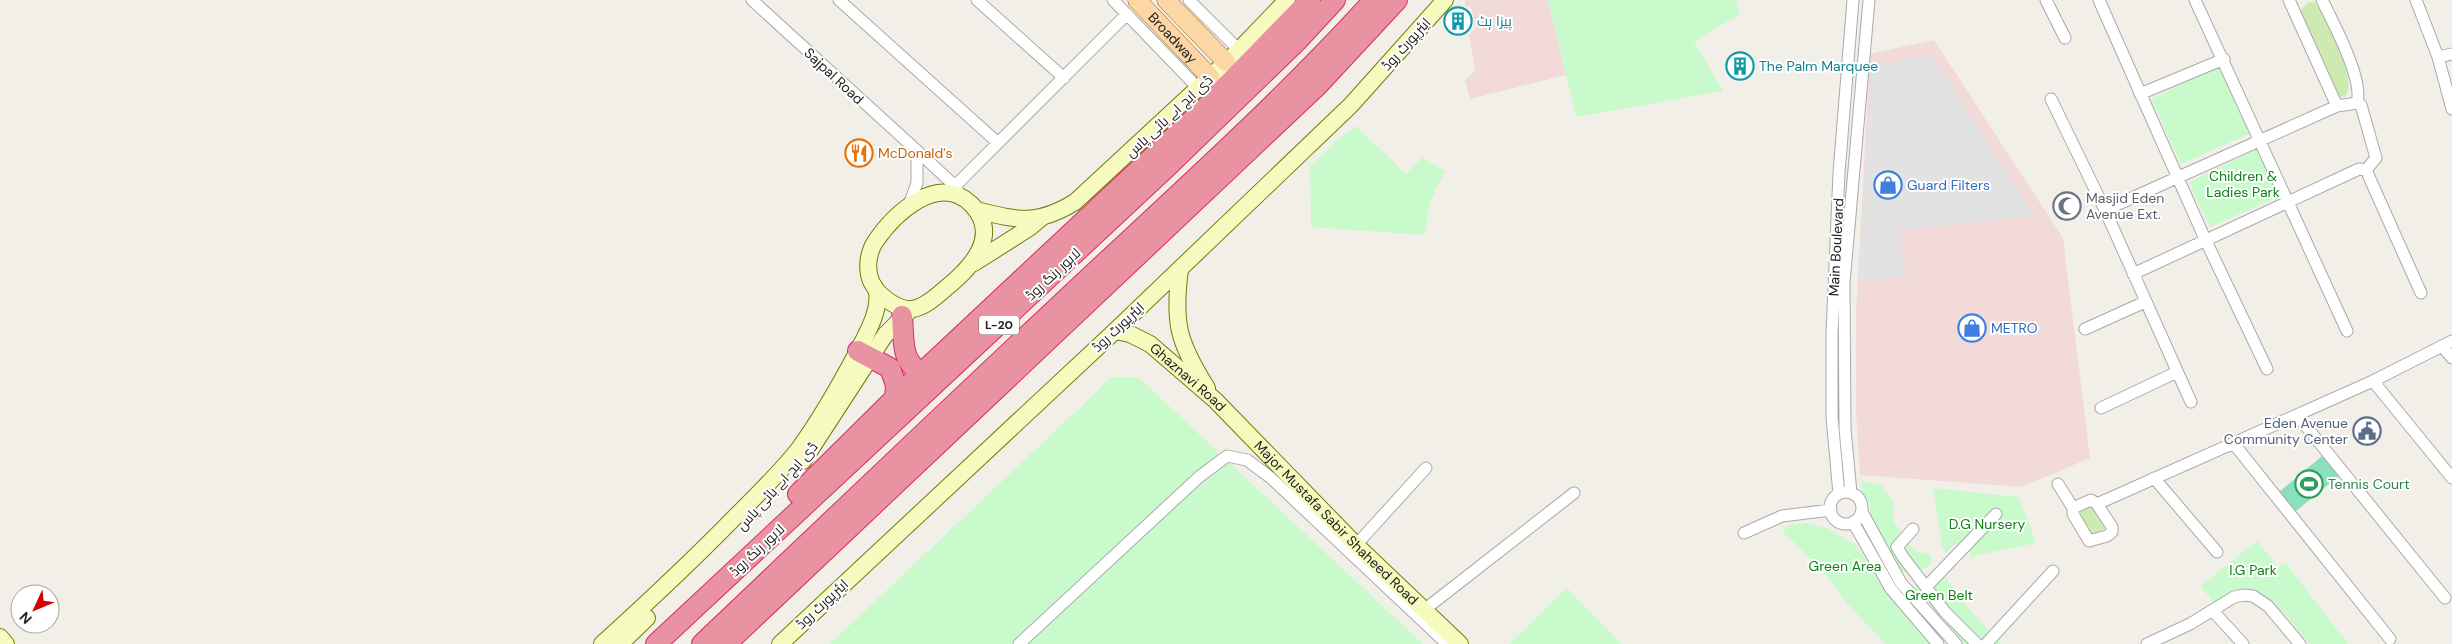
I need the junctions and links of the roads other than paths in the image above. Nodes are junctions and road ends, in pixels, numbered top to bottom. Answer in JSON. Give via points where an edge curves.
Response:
{"nodes":[{"id":1,"x":752,"y":0,"type":"edge"},
{"id":2,"x":840,"y":0,"type":"edge"},
{"id":3,"x":977,"y":0,"type":"edge"},
{"id":4,"x":1113,"y":0,"type":"edge"},
{"id":5,"x":1166,"y":0,"type":"edge"},
{"id":6,"x":1189,"y":0,"type":"edge"},
{"id":7,"x":1287,"y":0,"type":"edge"},
{"id":8,"x":1310,"y":0,"type":"edge"},
{"id":9,"x":1335,"y":0,"type":"edge"},
{"id":10,"x":1374,"y":0,"type":"edge"},
{"id":11,"x":1397,"y":0,"type":"edge"},
{"id":12,"x":1445,"y":0,"type":"edge"},
{"id":13,"x":1853,"y":0,"type":"edge"},
{"id":14,"x":1869,"y":0,"type":"edge"},
{"id":15,"x":2046,"y":0,"type":"edge"},
{"id":16,"x":2100,"y":0,"type":"edge"},
{"id":17,"x":2195,"y":0,"type":"edge"},
{"id":18,"x":2322,"y":0,"type":"edge"},
{"id":19,"x":2416,"y":0,"type":"edge"},
{"id":20,"x":2293,"y":1,"type":"edge"},
{"id":21,"x":1132,"y":7,"type":"edge"},
{"id":22,"x":2065,"y":38,"type":"dead end"},
{"id":23,"x":2452,"y":54,"type":"edge"},
{"id":24,"x":1232,"y":56,"type":"junction"},
{"id":25,"x":2438,"y":56,"type":"junction"},
{"id":26,"x":2224,"y":59,"type":"junction"},
{"id":27,"x":1064,"y":78,"type":"junction"},
{"id":28,"x":1204,"y":83,"type":"junction"},
{"id":29,"x":2140,"y":94,"type":"junction"},
{"id":30,"x":2051,"y":99,"type":"dead end"},
{"id":31,"x":2356,"y":103,"type":"junction"},
{"id":32,"x":2336,"y":106,"type":"junction"},
{"id":33,"x":2452,"y":109,"type":"edge"},
{"id":34,"x":2258,"y":140,"type":"junction"},
{"id":35,"x":996,"y":142,"type":"junction"},
{"id":36,"x":917,"y":151,"type":"junction"},
{"id":37,"x":2366,"y":170,"type":"junction"},
{"id":38,"x":2178,"y":178,"type":"junction"},
{"id":39,"x":959,"y":192,"type":"junction"},
{"id":40,"x":2288,"y":200,"type":"junction"},
{"id":41,"x":908,"y":208,"type":"junction"},
{"id":42,"x":976,"y":210,"type":"junction"},
{"id":43,"x":2105,"y":210,"type":"junction"},
{"id":44,"x":1041,"y":218,"type":"junction"},
{"id":45,"x":2205,"y":239,"type":"junction"},
{"id":46,"x":972,"y":264,"type":"junction"},
{"id":47,"x":1180,"y":269,"type":"junction"},
{"id":48,"x":2133,"y":274,"type":"junction"},
{"id":49,"x":877,"y":291,"type":"junction"},
{"id":50,"x":2421,"y":293,"type":"dead end"},
{"id":51,"x":2145,"y":302,"type":"junction"},
{"id":52,"x":907,"y":312,"type":"junction"},
{"id":53,"x":2085,"y":329,"type":"dead end"},
{"id":54,"x":1114,"y":331,"type":"junction"},
{"id":55,"x":2347,"y":331,"type":"dead end"},
{"id":56,"x":2447,"y":344,"type":"edge"},
{"id":57,"x":864,"y":354,"type":"junction"},
{"id":58,"x":2452,"y":358,"type":"edge"},
{"id":59,"x":2267,"y":369,"type":"dead end"},
{"id":60,"x":922,"y":372,"type":"junction"},
{"id":61,"x":2177,"y":372,"type":"junction"},
{"id":62,"x":2373,"y":381,"type":"junction"},
{"id":63,"x":895,"y":398,"type":"junction"},
{"id":64,"x":1215,"y":400,"type":"junction"},
{"id":65,"x":2191,"y":402,"type":"dead end"},
{"id":66,"x":2101,"y":408,"type":"dead end"},
{"id":67,"x":2297,"y":415,"type":"junction"},
{"id":68,"x":2234,"y":444,"type":"junction"},
{"id":69,"x":1426,"y":468,"type":"dead end"},
{"id":70,"x":2154,"y":478,"type":"junction"},
{"id":71,"x":2452,"y":478,"type":"edge"},
{"id":72,"x":2058,"y":484,"type":"dead end"},
{"id":73,"x":1574,"y":493,"type":"dead end"},
{"id":74,"x":1852,"y":493,"type":"junction"},
{"id":75,"x":1839,"y":494,"type":"junction"},
{"id":76,"x":2097,"y":504,"type":"junction"},
{"id":77,"x":2073,"y":508,"type":"junction"},
{"id":78,"x":1831,"y":510,"type":"junction"},
{"id":79,"x":1862,"y":512,"type":"junction"},
{"id":80,"x":1996,"y":514,"type":"dead end"},
{"id":81,"x":1853,"y":522,"type":"junction"},
{"id":82,"x":1913,"y":529,"type":"dead end"},
{"id":83,"x":1744,"y":533,"type":"dead end"},
{"id":84,"x":1356,"y":545,"type":"junction"},
{"id":85,"x":2217,"y":552,"type":"dead end"},
{"id":86,"x":2053,"y":571,"type":"dead end"},
{"id":87,"x":1916,"y":574,"type":"junction"},
{"id":88,"x":1896,"y":586,"type":"junction"},
{"id":89,"x":1926,"y":587,"type":"junction"},
{"id":90,"x":2445,"y":598,"type":"dead end"},
{"id":91,"x":1424,"y":610,"type":"junction"},
{"id":92,"x":2212,"y":611,"type":"junction"},
{"id":93,"x":682,"y":619,"type":"junction"},
{"id":94,"x":0,"y":637,"type":"edge"},
{"id":95,"x":2390,"y":639,"type":"dead end"},
{"id":96,"x":6,"y":644,"type":"edge"},
{"id":97,"x":602,"y":644,"type":"edge"},
{"id":98,"x":620,"y":644,"type":"edge"},
{"id":99,"x":656,"y":644,"type":"edge"},
{"id":100,"x":702,"y":644,"type":"edge"},
{"id":101,"x":726,"y":644,"type":"edge"},
{"id":102,"x":780,"y":644,"type":"edge"},
{"id":103,"x":1020,"y":644,"type":"edge"},
{"id":104,"x":1446,"y":644,"type":"edge"},
{"id":105,"x":1460,"y":644,"type":"edge"},
{"id":106,"x":1938,"y":644,"type":"edge"},
{"id":107,"x":1956,"y":644,"type":"edge"},
{"id":108,"x":1977,"y":644,"type":"edge"},
{"id":109,"x":1986,"y":644,"type":"edge"},
{"id":110,"x":2147,"y":644,"type":"edge"},
{"id":111,"x":2243,"y":644,"type":"edge"},
{"id":112,"x":2300,"y":644,"type":"edge"}],
"edges":[{"from":1,"to":36,"type":"street","name":"Sajpal Road"},
{"from":2,"to":35,"type":"street"},
{"from":3,"to":27,"type":"street"},
{"from":4,"to":21,"type":"street"},
{"from":5,"to":24,"type":"main road","name":"Broadway"},
{"from":6,"to":24,"type":"street"},
{"from":7,"to":24,"type":"main road","name":"ڈی ایچ اے بائی پاس"},
{"from":8,"to":60,"type":"highway","via":[[1207,106]]},
{"from":9,"to":93,"type":"highway","name":"لاہور رنگ روڈ","number":"L-20","via":[[1167,167]]},
{"from":10,"to":100,"type":"highway","name":"لاہور رنگ روڈ","number":"L-20","via":[[1288,92],[1215,162]]},
{"from":11,"to":101,"type":"highway","via":[[1318,85]]},
{"from":12,"to":47,"type":"main road","name":"ایئرپورٹ روڈ","via":[[1352,105]]},
{"from":13,"to":75,"type":"street","name":"Main Boulevard","via":[[1840,164],[1832,334],[1832,416]]},
{"from":14,"to":74,"type":"street","name":"Main Boulevard","via":[[1844,283],[1845,429]]},
{"from":15,"to":22,"type":"street"},
{"from":16,"to":29,"type":"street"},
{"from":17,"to":26,"type":"street"},
{"from":18,"to":31,"type":"street","via":[[2340,36],[2354,77],[2359,95]]},
{"from":19,"to":25,"type":"street"},
{"from":20,"to":32,"type":"street"},
{"from":21,"to":27,"type":"street"},
{"from":21,"to":28,"type":"main road","name":"Broadway"},
{"from":23,"to":25,"type":"street"},
{"from":24,"to":28,"type":"main road","name":"ڈی ایچ اے بائی پاس"},
{"from":25,"to":33,"type":"street"},
{"from":26,"to":29,"type":"street"},
{"from":26,"to":34,"type":"street"},
{"from":27,"to":35,"type":"street"},
{"from":28,"to":44,"type":"main road","name":"ڈی ایچ اے بائی پاس","via":[[1075,202]]},
{"from":29,"to":38,"type":"street"},
{"from":30,"to":43,"type":"street"},
{"from":31,"to":32,"type":"street"},
{"from":31,"to":37,"type":"street","via":[[2361,105],[2376,158]]},
{"from":32,"to":34,"type":"street"},
{"from":34,"to":38,"type":"street"},
{"from":34,"to":40,"type":"street"},
{"from":35,"to":39,"type":"street"},
{"from":36,"to":39,"type":"street","name":"Sajpal Road"},
{"from":36,"to":41,"type":"street","via":[[917,183]]},
{"from":37,"to":40,"type":"street","via":[[2359,169]]},
{"from":37,"to":50,"type":"street"},
{"from":38,"to":43,"type":"street"},
{"from":38,"to":45,"type":"street"},
{"from":39,"to":41,"type":"main road","via":[[932,193]]},
{"from":39,"to":42,"type":"main road"},
{"from":40,"to":45,"type":"street"},
{"from":40,"to":55,"type":"street"},
{"from":41,"to":49,"type":"main road","via":[[881,234],[871,252],[870,277]]},
{"from":42,"to":44,"type":"main road","via":[[1016,220]]},
{"from":42,"to":46,"type":"main road","via":[[983,239]]},
{"from":43,"to":48,"type":"street"},
{"from":44,"to":46,"type":"main road"},
{"from":45,"to":48,"type":"street"},
{"from":45,"to":59,"type":"street"},
{"from":46,"to":52,"type":"main road","via":[[941,292]]},
{"from":47,"to":54,"type":"main road","name":"ایئرپورٹ روڈ"},
{"from":47,"to":64,"type":"main road","name":"Ghaznavi Road","via":[[1175,303],[1181,340],[1189,360]]},
{"from":48,"to":51,"type":"street"},
{"from":49,"to":52,"type":"main road"},
{"from":49,"to":57,"type":"main road"},
{"from":51,"to":53,"type":"street"},
{"from":51,"to":61,"type":"street"},
{"from":52,"to":57,"type":"main road","name":"ڈی ایچ اے بائی پاس"},
{"from":52,"to":60,"type":"highway","via":[[908,362]]},
{"from":54,"to":64,"type":"main road","name":"Ghaznavi Road","via":[[1130,334],[1150,344]]},
{"from":54,"to":102,"type":"main road","name":"ایئرپورٹ روڈ"},
{"from":56,"to":58,"type":"street"},
{"from":56,"to":62,"type":"street"},
{"from":57,"to":63,"type":"highway","via":[[890,368],[896,385]]},
{"from":57,"to":97,"type":"main road","via":[[782,469],[665,587]]},
{"from":57,"to":98,"type":"main road","name":"ڈی ایچ اے بائی پاس","via":[[805,459],[751,517]]},
{"from":60,"to":63,"type":"highway"},
{"from":61,"to":65,"type":"street"},
{"from":61,"to":66,"type":"street"},
{"from":62,"to":67,"type":"street"},
{"from":62,"to":71,"type":"street"},
{"from":63,"to":93,"type":"highway","via":[[697,593]]},
{"from":64,"to":84,"type":"main road","name":"Major Mustafa Sabir Shaheed Road"},
{"from":67,"to":68,"type":"street"},
{"from":67,"to":90,"type":"street"},
{"from":68,"to":70,"type":"street"},
{"from":68,"to":95,"type":"street"},
{"from":69,"to":84,"type":"street"},
{"from":70,"to":76,"type":"street"},
{"from":70,"to":85,"type":"street"},
{"from":72,"to":77,"type":"street"},
{"from":73,"to":91,"type":"street"},
{"from":74,"to":75,"type":"street"},
{"from":74,"to":79,"type":"street","via":[[1860,500]]},
{"from":75,"to":78,"type":"street","via":[[1832,501]]},
{"from":76,"to":77,"type":"street","via":[[2091,500]]},
{"from":76,"to":77,"type":"street","via":[[2112,532],[2089,541],[2073,514]]},
{"from":78,"to":81,"type":"street","via":[[1839,522]]},
{"from":78,"to":83,"type":"street","via":[[1782,516]]},
{"from":79,"to":81,"type":"street"},
{"from":79,"to":88,"type":"street"},
{"from":80,"to":89,"type":"street"},
{"from":81,"to":88,"type":"street"},
{"from":82,"to":87,"type":"street","via":[[1897,547]]},
{"from":84,"to":91,"type":"main road","name":"Major Mustafa Sabir Shaheed Road"},
{"from":86,"to":109,"type":"street"},
{"from":87,"to":88,"type":"street"},
{"from":87,"to":89,"type":"street"},
{"from":88,"to":106,"type":"street"},
{"from":88,"to":107,"type":"street"},
{"from":89,"to":108,"type":"street"},
{"from":91,"to":105,"type":"main road","name":"Major Mustafa Sabir Shaheed Road"},
{"from":92,"to":110,"type":"street"},
{"from":92,"to":111,"type":"street"},
{"from":92,"to":112,"type":"street","via":[[2234,597],[2253,596],[2268,606]]},
{"from":93,"to":99,"type":"highway","name":"لاہور رنگ روڈ","number":"L-20"},
{"from":94,"to":96,"type":"main road"},
{"from":103,"to":104,"type":"street","via":[[1199,477],[1227,456],[1247,460],[1271,478]]}]}
